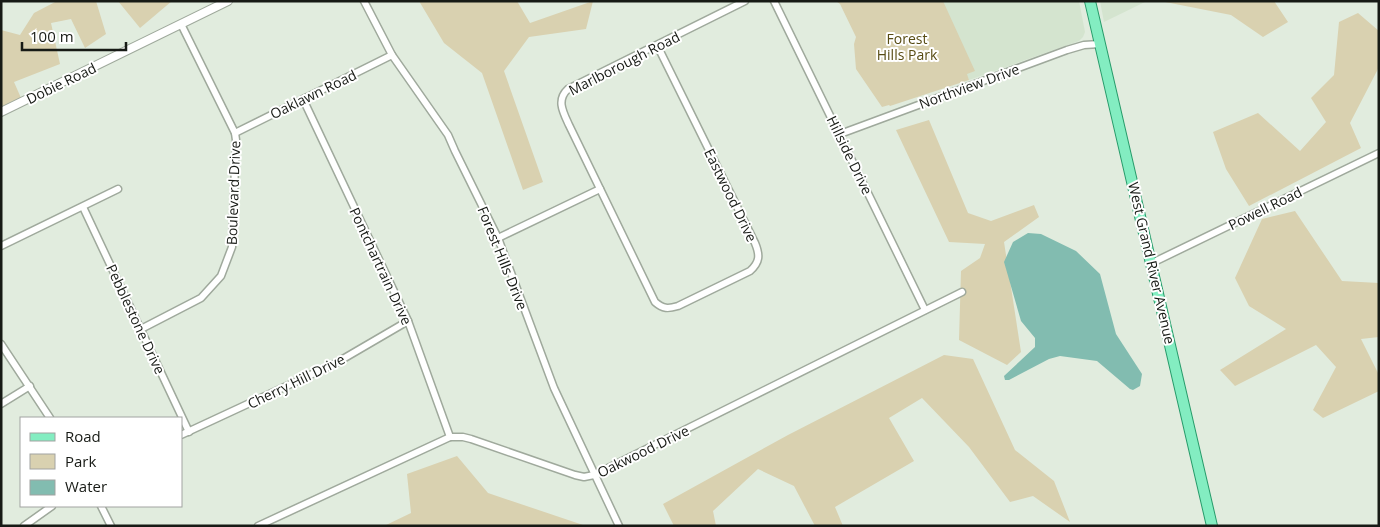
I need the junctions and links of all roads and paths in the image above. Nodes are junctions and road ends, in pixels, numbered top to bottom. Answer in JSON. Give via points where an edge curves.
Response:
{"nodes":[{"id":1,"x":228,"y":1,"type":"edge"},
{"id":2,"x":364,"y":1,"type":"edge"},
{"id":3,"x":745,"y":1,"type":"edge"},
{"id":4,"x":774,"y":1,"type":"edge"},
{"id":5,"x":1090,"y":1,"type":"edge"},
{"id":6,"x":181,"y":24,"type":"junction"},
{"id":7,"x":1100,"y":44,"type":"junction"},
{"id":8,"x":657,"y":45,"type":"junction"},
{"id":9,"x":392,"y":55,"type":"junction"},
{"id":10,"x":302,"y":99,"type":"junction"},
{"id":11,"x":1,"y":112,"type":"edge"},
{"id":12,"x":235,"y":133,"type":"junction"},
{"id":13,"x":840,"y":134,"type":"junction"},
{"id":14,"x":1379,"y":153,"type":"edge"},
{"id":15,"x":600,"y":189,"type":"junction"},
{"id":16,"x":118,"y":190,"type":"dead end"},
{"id":17,"x":83,"y":207,"type":"junction"},
{"id":18,"x":498,"y":238,"type":"junction"},
{"id":19,"x":1,"y":246,"type":"edge"},
{"id":20,"x":1152,"y":264,"type":"junction"},
{"id":21,"x":962,"y":292,"type":"dead end"},
{"id":22,"x":925,"y":310,"type":"junction"},
{"id":23,"x":408,"y":321,"type":"junction"},
{"id":24,"x":141,"y":329,"type":"junction"},
{"id":25,"x":1,"y":344,"type":"edge"},
{"id":26,"x":30,"y":386,"type":"junction"},
{"id":27,"x":1,"y":404,"type":"edge"},
{"id":28,"x":49,"y":417,"type":"edge"},
{"id":29,"x":189,"y":432,"type":"junction"},
{"id":30,"x":182,"y":435,"type":"edge"},
{"id":31,"x":450,"y":437,"type":"junction"},
{"id":32,"x":594,"y":475,"type":"junction"},
{"id":33,"x":51,"y":507,"type":"edge"},
{"id":34,"x":102,"y":507,"type":"edge"},
{"id":35,"x":24,"y":526,"type":"edge"},
{"id":36,"x":111,"y":526,"type":"edge"},
{"id":37,"x":258,"y":526,"type":"edge"},
{"id":38,"x":619,"y":526,"type":"edge"},
{"id":39,"x":1212,"y":526,"type":"edge"}],
"edges":[{"from":1,"to":6,"type":"street","name":"Dobie Road"},
{"from":2,"to":9,"type":"street","name":"Forest Hills Drive"},
{"from":3,"to":8,"type":"street","name":"Marlborough Road"},
{"from":4,"to":13,"type":"street","name":"Hillside Drive"},
{"from":5,"to":7,"type":"main road","name":"West Grand River Avenue"},
{"from":6,"to":11,"type":"street","name":"Dobie Road"},
{"from":6,"to":12,"type":"street","name":"Boulevard Drive"},
{"from":7,"to":13,"type":"street","name":"Northview Drive","via":[[1067,50]]},
{"from":7,"to":20,"type":"main road","name":"West Grand River Avenue"},
{"from":8,"to":15,"type":"street","name":"Marlborough Road","via":[[568,89],[561,99],[566,119]]},
{"from":8,"to":15,"type":"street","name":"Eastwood Drive","via":[[755,243],[759,255],[757,264],[750,271],[678,306],[670,309],[660,307]]},
{"from":9,"to":10,"type":"street","name":"Oaklawn Road"},
{"from":9,"to":18,"type":"street","name":"Forest Hills Drive","via":[[448,135]]},
{"from":10,"to":12,"type":"street","name":"Oaklawn Road"},
{"from":10,"to":23,"type":"street","name":"Pontchartrain Drive"},
{"from":12,"to":24,"type":"street","name":"Boulevard Drive","via":[[232,247],[221,276],[201,298]]},
{"from":13,"to":22,"type":"street","name":"Hillside Drive"},
{"from":14,"to":20,"type":"street","name":"Powell Road"},
{"from":15,"to":18,"type":"street"},
{"from":16,"to":17,"type":"street"},
{"from":17,"to":19,"type":"street"},
{"from":17,"to":24,"type":"street","name":"Pebblestone Drive"},
{"from":18,"to":32,"type":"street","name":"Forest Hills Drive","via":[[554,388]]},
{"from":20,"to":39,"type":"main road","name":"West Grand River Avenue"},
{"from":21,"to":22,"type":"street","name":"Oakwood Drive"},
{"from":22,"to":32,"type":"street","name":"Oakwood Drive"},
{"from":23,"to":29,"type":"street","name":"Cherry Hill Drive","via":[[336,364]]},
{"from":23,"to":31,"type":"street","name":"Pontchartrain Drive"},
{"from":24,"to":29,"type":"street","name":"Pebblestone Drive"},
{"from":25,"to":26,"type":"street"},
{"from":26,"to":27,"type":"street"},
{"from":26,"to":28,"type":"street"},
{"from":29,"to":30,"type":"street","name":"Cherry Hill Drive"},
{"from":31,"to":32,"type":"street","name":"Oakwood Drive","via":[[471,439],[574,475]]},
{"from":31,"to":37,"type":"street"},
{"from":32,"to":38,"type":"street","name":"Forest Hills Drive"},
{"from":33,"to":35,"type":"street"},
{"from":34,"to":36,"type":"street"}]}
